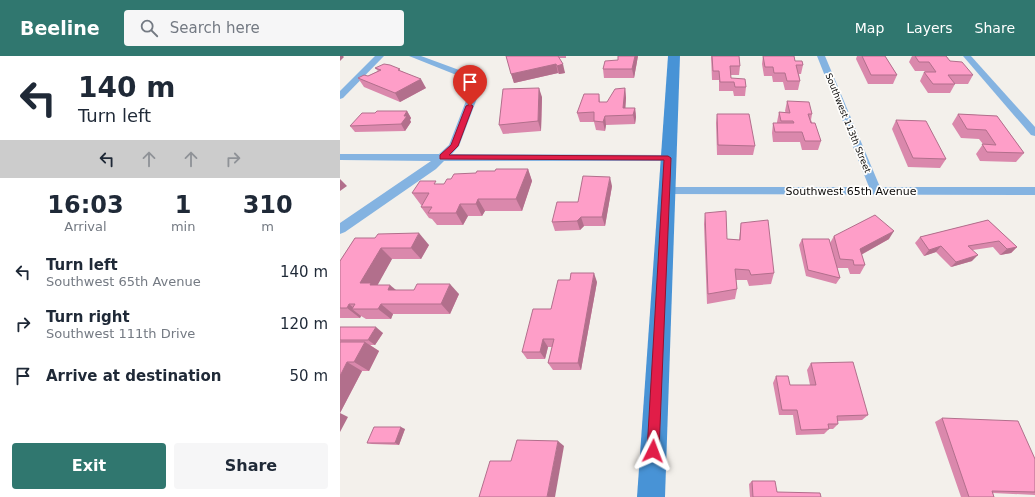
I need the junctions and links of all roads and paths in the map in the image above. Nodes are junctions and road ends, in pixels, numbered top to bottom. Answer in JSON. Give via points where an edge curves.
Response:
{"nodes":[{"id":1,"x":380,"y":56,"type":"edge"},
{"id":2,"x":413,"y":56,"type":"edge"},
{"id":3,"x":674,"y":56,"type":"edge"},
{"id":4,"x":821,"y":56,"type":"edge"},
{"id":5,"x":967,"y":56,"type":"edge"},
{"id":6,"x":340,"y":96,"type":"edge"},
{"id":7,"x":1035,"y":133,"type":"edge"},
{"id":8,"x":340,"y":157,"type":"edge"},
{"id":9,"x":442,"y":157,"type":"junction"},
{"id":10,"x":668,"y":158,"type":"junction"},
{"id":11,"x":666,"y":191,"type":"junction"},
{"id":12,"x":876,"y":191,"type":"junction"},
{"id":13,"x":1035,"y":191,"type":"edge"},
{"id":14,"x":340,"y":229,"type":"edge"},
{"id":15,"x":651,"y":497,"type":"edge"}],
"edges":[{"from":1,"to":6,"type":"street"},
{"from":2,"to":9,"type":"street","via":[[467,76],[475,82],[474,93],[454,146]]},
{"from":3,"to":10,"type":"main road"},
{"from":4,"to":12,"type":"street","name":"Southwest 113th Street"},
{"from":5,"to":7,"type":"street"},
{"from":8,"to":9,"type":"street"},
{"from":9,"to":10,"type":"street"},
{"from":9,"to":14,"type":"street"},
{"from":10,"to":11,"type":"main road"},
{"from":11,"to":12,"type":"street","name":"Southwest 65th Avenue"},
{"from":11,"to":15,"type":"main road"},
{"from":12,"to":13,"type":"street","name":"Southwest 65th Avenue"}]}
